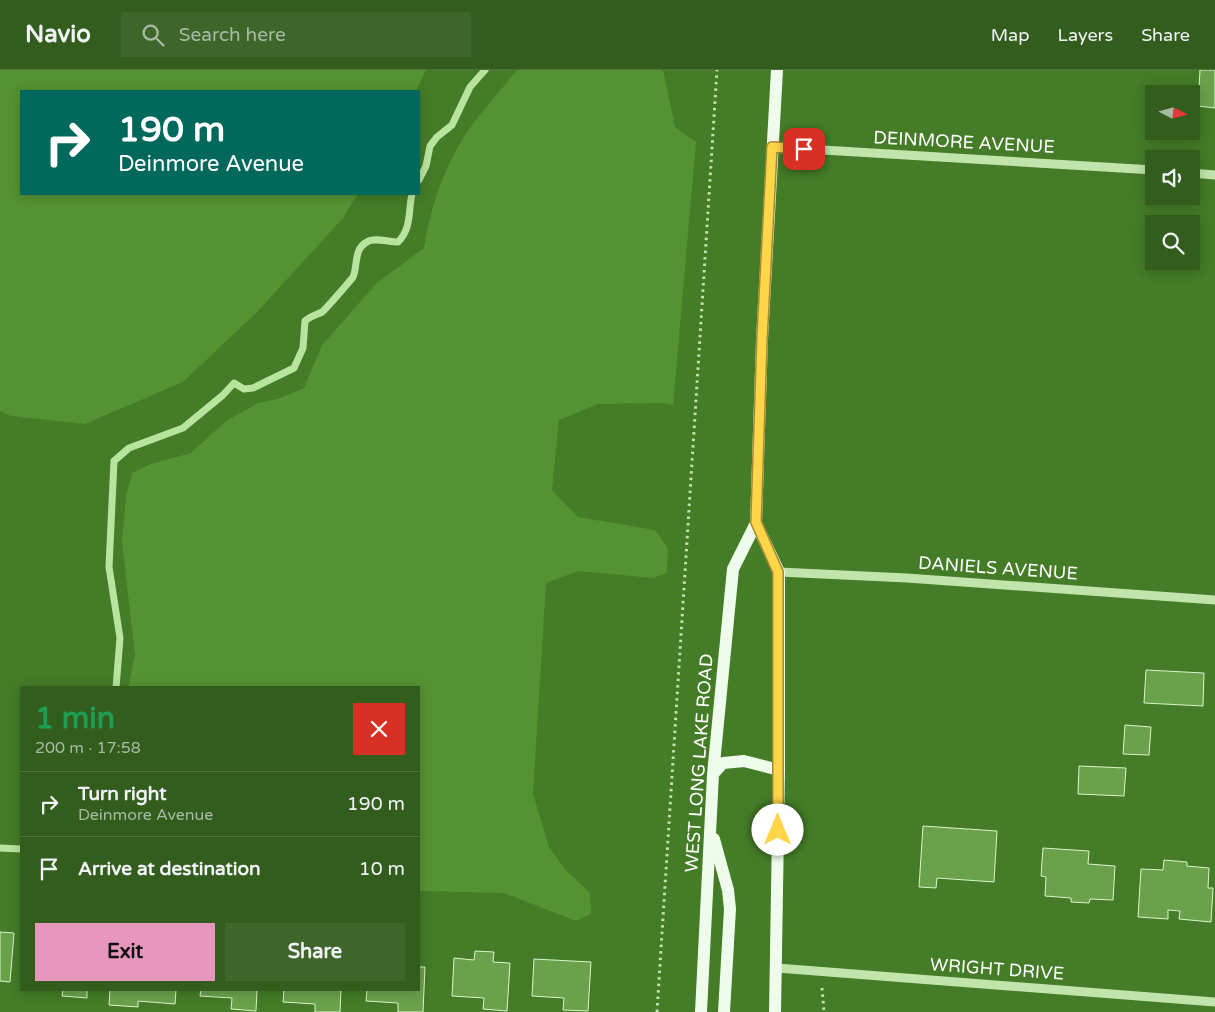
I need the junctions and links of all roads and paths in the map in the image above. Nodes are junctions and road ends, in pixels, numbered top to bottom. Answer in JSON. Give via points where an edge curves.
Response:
{"nodes":[{"id":1,"x":717,"y":70,"type":"edge"},
{"id":2,"x":778,"y":70,"type":"edge"},
{"id":3,"x":772,"y":147,"type":"junction"},
{"id":4,"x":1145,"y":169,"type":"edge"},
{"id":5,"x":1200,"y":174,"type":"edge"},
{"id":6,"x":1215,"y":175,"type":"edge"},
{"id":7,"x":756,"y":522,"type":"junction"},
{"id":8,"x":778,"y":572,"type":"junction"},
{"id":9,"x":1215,"y":600,"type":"edge"},
{"id":10,"x":779,"y":770,"type":"junction"},
{"id":11,"x":713,"y":774,"type":"junction"},
{"id":12,"x":711,"y":827,"type":"junction"},
{"id":13,"x":777,"y":968,"type":"junction"},
{"id":14,"x":822,"y":983,"type":"dead end"},
{"id":15,"x":1215,"y":1002,"type":"edge"},
{"id":16,"x":657,"y":1012,"type":"edge"},
{"id":17,"x":701,"y":1012,"type":"edge"},
{"id":18,"x":724,"y":1012,"type":"edge"},
{"id":19,"x":775,"y":1012,"type":"edge"},
{"id":20,"x":824,"y":1012,"type":"edge"}],
"edges":[{"from":1,"to":16,"type":"path"},
{"from":2,"to":3,"type":"main road","name":"WEST LONG LAKE ROAD"},
{"from":3,"to":4,"type":"street","name":"DEINMORE AVENUE"},
{"from":3,"to":7,"type":"main road","name":"WEST LONG LAKE ROAD"},
{"from":5,"to":6,"type":"street"},
{"from":7,"to":8,"type":"main road","name":"WEST LONG LAKE ROAD"},
{"from":7,"to":11,"type":"main road","name":"WEST LONG LAKE ROAD","via":[[733,569]]},
{"from":8,"to":9,"type":"street","name":"DANIELS AVENUE"},
{"from":8,"to":10,"type":"main road","name":"WEST LONG LAKE ROAD"},
{"from":10,"to":11,"type":"main road","via":[[744,761],[723,763]]},
{"from":10,"to":13,"type":"main road","name":"WEST LONG LAKE ROAD"},
{"from":11,"to":12,"type":"main road","name":"WEST LONG LAKE ROAD"},
{"from":12,"to":17,"type":"main road","name":"WEST LONG LAKE ROAD"},
{"from":12,"to":18,"type":"main road","via":[[730,909]]},
{"from":13,"to":15,"type":"street","name":"WRIGHT DRIVE"},
{"from":13,"to":19,"type":"main road","name":"WEST LONG LAKE ROAD"},
{"from":14,"to":20,"type":"path"}]}
